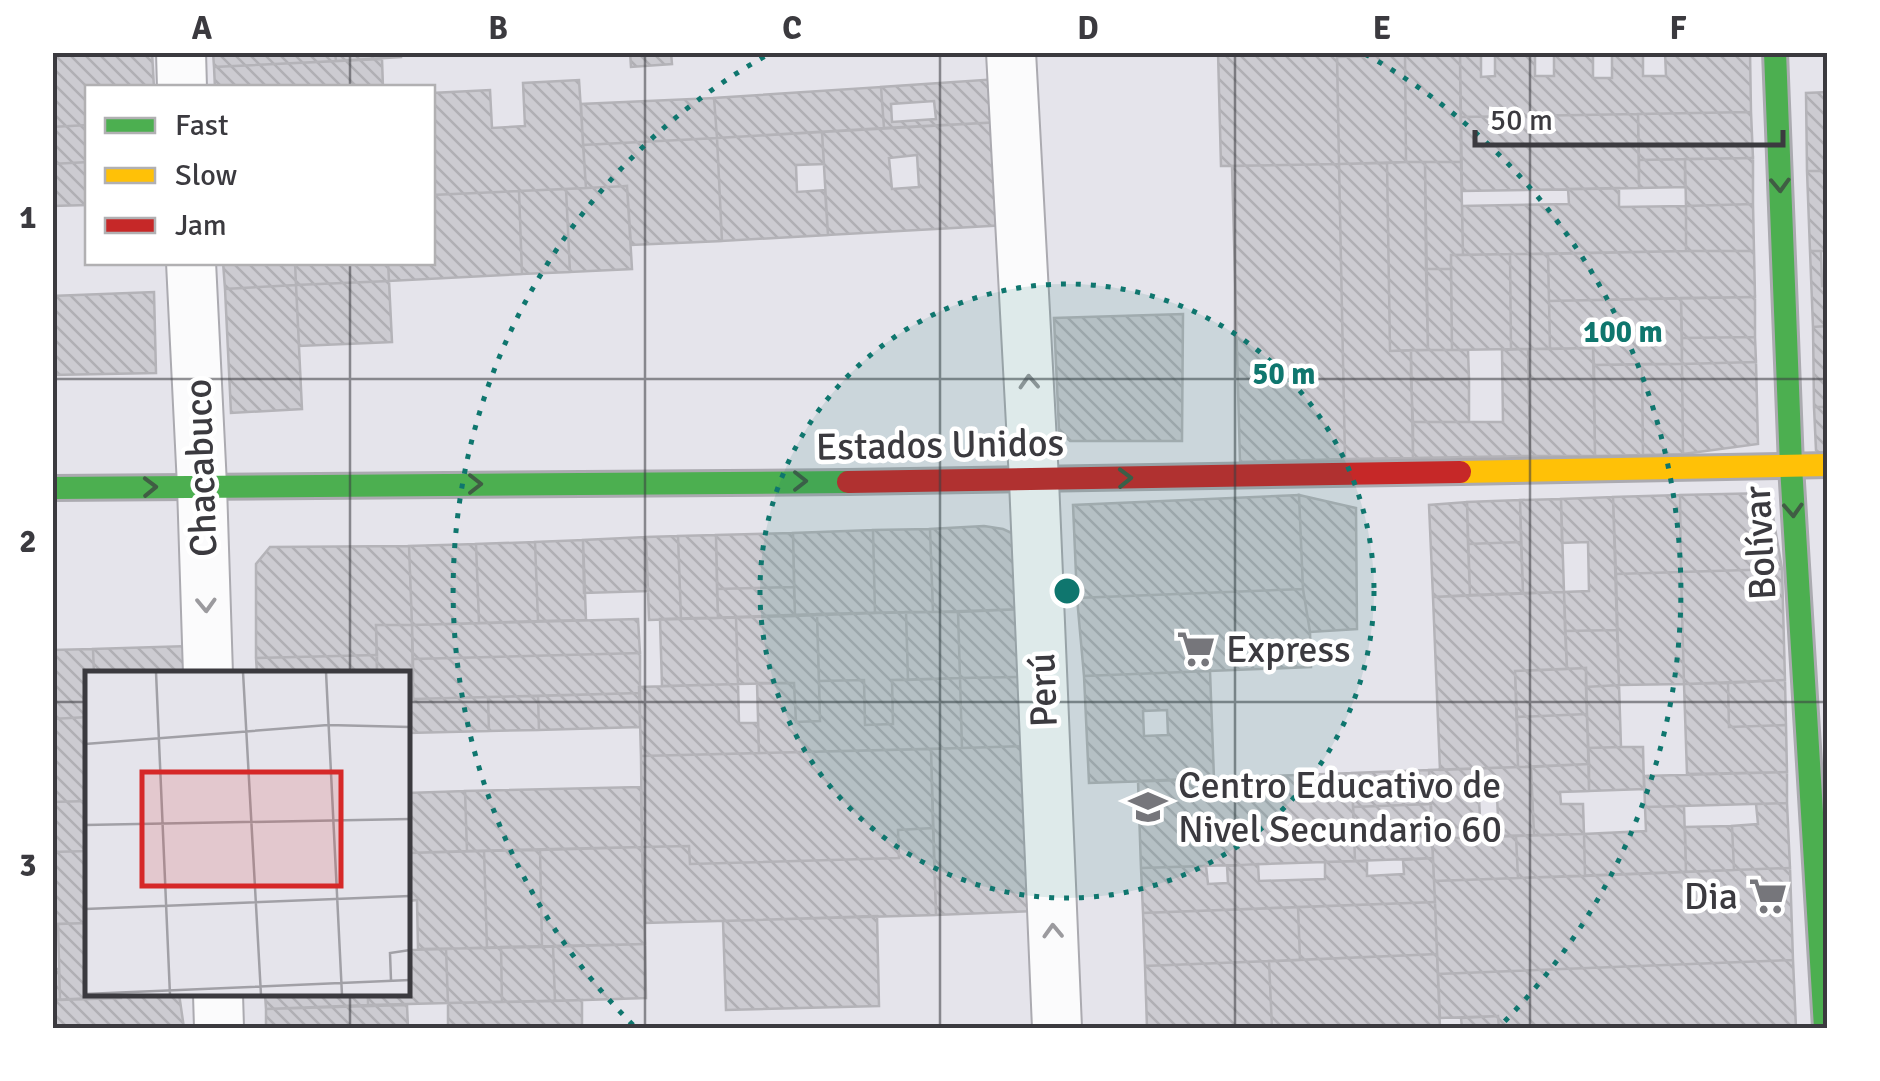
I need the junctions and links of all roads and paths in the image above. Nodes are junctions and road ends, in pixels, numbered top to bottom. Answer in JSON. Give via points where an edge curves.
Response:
{"nodes":[{"id":1,"x":180,"y":52,"type":"edge"},
{"id":2,"x":1011,"y":52,"type":"edge"},
{"id":3,"x":1774,"y":52,"type":"edge"},
{"id":4,"x":182,"y":85,"type":"edge"},
{"id":5,"x":191,"y":265,"type":"edge"},
{"id":6,"x":1828,"y":465,"type":"edge"},
{"id":7,"x":1791,"y":466,"type":"junction"},
{"id":8,"x":1034,"y":480,"type":"junction"},
{"id":9,"x":202,"y":486,"type":"junction"},
{"id":10,"x":52,"y":488,"type":"edge"},
{"id":11,"x":208,"y":671,"type":"edge"},
{"id":12,"x":218,"y":996,"type":"edge"},
{"id":13,"x":219,"y":1028,"type":"edge"},
{"id":14,"x":1057,"y":1028,"type":"edge"},
{"id":15,"x":1825,"y":1028,"type":"edge"}],
"edges":[{"from":1,"to":4,"type":"street"},
{"from":8,"to":2,"type":"street","name":"Perú","one_way":true},
{"from":3,"to":7,"type":"street","name":"Bolívar","one_way":true},
{"from":5,"to":9,"type":"street","name":"Chacabuco"},
{"from":6,"to":7,"type":"street","name":"Estados Unidos"},
{"from":8,"to":7,"type":"street","name":"Estados Unidos","one_way":true},
{"from":7,"to":15,"type":"street","name":"Bolívar","one_way":true},
{"from":9,"to":8,"type":"street","name":"Estados Unidos","one_way":true},
{"from":14,"to":8,"type":"street","name":"Perú","one_way":true},
{"from":10,"to":9,"type":"street","name":"Estados Unidos","one_way":true},
{"from":9,"to":11,"type":"street","name":"Chacabuco","one_way":true},
{"from":12,"to":13,"type":"street"}]}
